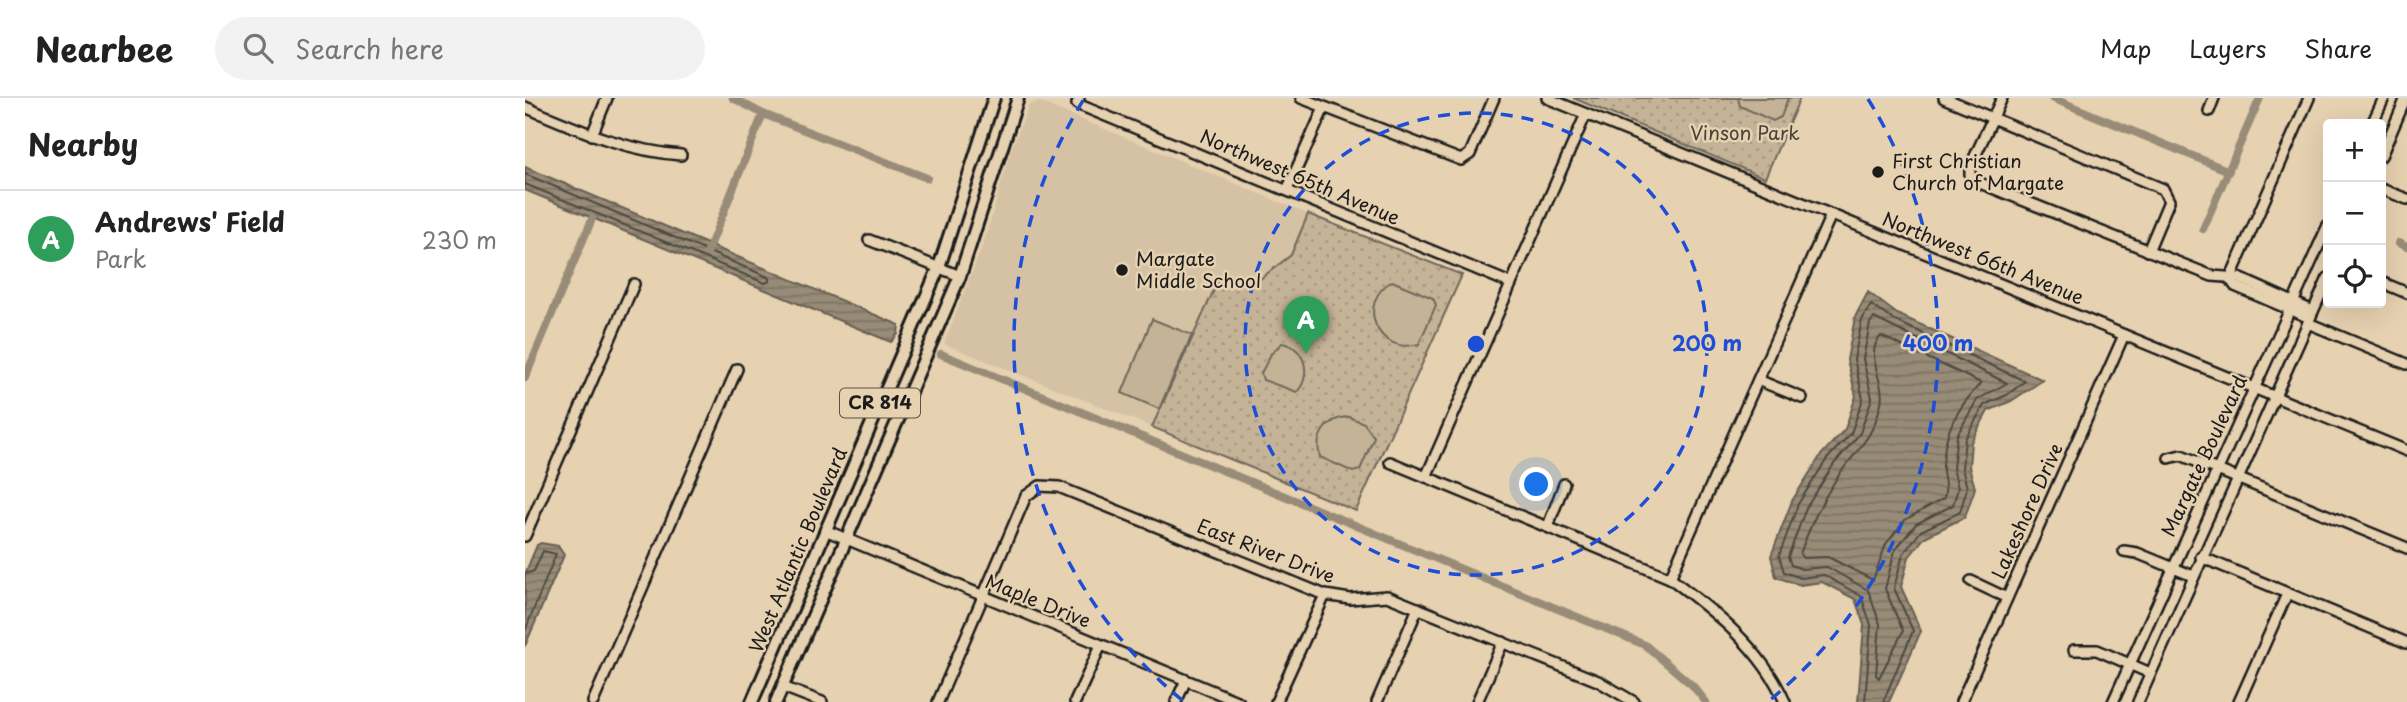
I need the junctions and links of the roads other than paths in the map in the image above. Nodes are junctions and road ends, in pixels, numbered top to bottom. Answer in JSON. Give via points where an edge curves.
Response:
{"nodes":[{"id":1,"x":607,"y":98,"type":"edge"},
{"id":2,"x":994,"y":98,"type":"edge"},
{"id":3,"x":1019,"y":98,"type":"edge"},
{"id":4,"x":1300,"y":98,"type":"edge"},
{"id":5,"x":1495,"y":98,"type":"edge"},
{"id":6,"x":1547,"y":98,"type":"edge"},
{"id":7,"x":1944,"y":98,"type":"edge"},
{"id":8,"x":2002,"y":98,"type":"edge"},
{"id":9,"x":2214,"y":98,"type":"edge"},
{"id":10,"x":2309,"y":98,"type":"edge"},
{"id":11,"x":2384,"y":98,"type":"edge"},
{"id":12,"x":2406,"y":98,"type":"edge"},
{"id":13,"x":1078,"y":101,"type":"edge"},
{"id":14,"x":525,"y":107,"type":"edge"},
{"id":15,"x":1324,"y":108,"type":"junction"},
{"id":16,"x":2209,"y":111,"type":"dead end"},
{"id":17,"x":1586,"y":114,"type":"junction"},
{"id":18,"x":1993,"y":118,"type":"junction"},
{"id":19,"x":2374,"y":119,"type":"edge"},
{"id":20,"x":592,"y":135,"type":"junction"},
{"id":21,"x":2386,"y":144,"type":"edge"},
{"id":22,"x":681,"y":155,"type":"dead end"},
{"id":23,"x":1286,"y":190,"type":"junction"},
{"id":24,"x":2386,"y":191,"type":"edge"},
{"id":25,"x":2407,"y":199,"type":"edge"},
{"id":26,"x":1831,"y":215,"type":"junction"},
{"id":27,"x":2323,"y":236,"type":"edge"},
{"id":28,"x":869,"y":240,"type":"dead end"},
{"id":29,"x":2148,"y":251,"type":"junction"},
{"id":30,"x":939,"y":267,"type":"junction"},
{"id":31,"x":960,"y":276,"type":"junction"},
{"id":32,"x":2230,"y":279,"type":"junction"},
{"id":33,"x":1510,"y":283,"type":"junction"},
{"id":34,"x":635,"y":284,"type":"dead end"},
{"id":35,"x":2386,"y":284,"type":"edge"},
{"id":36,"x":2323,"y":289,"type":"edge"},
{"id":37,"x":2407,"y":293,"type":"edge"},
{"id":38,"x":2290,"y":305,"type":"junction"},
{"id":39,"x":2310,"y":317,"type":"junction"},
{"id":40,"x":2124,"y":335,"type":"junction"},
{"id":41,"x":2407,"y":364,"type":"edge"},
{"id":42,"x":737,"y":369,"type":"dead end"},
{"id":43,"x":1758,"y":380,"type":"junction"},
{"id":44,"x":2255,"y":388,"type":"junction"},
{"id":45,"x":2274,"y":396,"type":"junction"},
{"id":46,"x":1802,"y":398,"type":"dead end"},
{"id":47,"x":2407,"y":450,"type":"edge"},
{"id":48,"x":2169,"y":458,"type":"dead end"},
{"id":49,"x":1390,"y":462,"type":"dead end"},
{"id":50,"x":2218,"y":471,"type":"junction"},
{"id":51,"x":1426,"y":477,"type":"junction"},
{"id":52,"x":2237,"y":479,"type":"junction"},
{"id":53,"x":1564,"y":484,"type":"dead end"},
{"id":54,"x":1548,"y":526,"type":"junction"},
{"id":55,"x":825,"y":530,"type":"junction"},
{"id":56,"x":525,"y":536,"type":"edge"},
{"id":57,"x":847,"y":540,"type":"junction"},
{"id":58,"x":2407,"y":548,"type":"edge"},
{"id":59,"x":2124,"y":551,"type":"dead end"},
{"id":60,"x":2201,"y":557,"type":"junction"},
{"id":61,"x":2172,"y":568,"type":"junction"},
{"id":62,"x":2193,"y":576,"type":"junction"},
{"id":63,"x":1670,"y":578,"type":"junction"},
{"id":64,"x":1971,"y":581,"type":"dead end"},
{"id":65,"x":2287,"y":594,"type":"junction"},
{"id":66,"x":1325,"y":596,"type":"junction"},
{"id":67,"x":982,"y":597,"type":"junction"},
{"id":68,"x":2007,"y":598,"type":"junction"},
{"id":69,"x":1418,"y":608,"type":"junction"},
{"id":70,"x":1503,"y":642,"type":"junction"},
{"id":71,"x":2407,"y":643,"type":"edge"},
{"id":72,"x":1101,"y":645,"type":"junction"},
{"id":73,"x":2074,"y":650,"type":"dead end"},
{"id":74,"x":2129,"y":664,"type":"junction"},
{"id":75,"x":2150,"y":673,"type":"junction"},
{"id":76,"x":1186,"y":680,"type":"junction"},
{"id":77,"x":783,"y":687,"type":"junction"},
{"id":78,"x":593,"y":702,"type":"edge"},
{"id":79,"x":752,"y":702,"type":"edge"},
{"id":80,"x":776,"y":702,"type":"edge"},
{"id":81,"x":822,"y":702,"type":"edge"},
{"id":82,"x":938,"y":702,"type":"edge"},
{"id":83,"x":1075,"y":702,"type":"edge"},
{"id":84,"x":1176,"y":702,"type":"edge"},
{"id":85,"x":1239,"y":702,"type":"edge"},
{"id":86,"x":1276,"y":702,"type":"edge"},
{"id":87,"x":1377,"y":702,"type":"edge"},
{"id":88,"x":1477,"y":702,"type":"edge"},
{"id":89,"x":1634,"y":702,"type":"edge"},
{"id":90,"x":1785,"y":702,"type":"edge"},
{"id":91,"x":1961,"y":702,"type":"edge"},
{"id":92,"x":2113,"y":702,"type":"edge"},
{"id":93,"x":2138,"y":702,"type":"edge"},
{"id":94,"x":2239,"y":702,"type":"edge"}],
"edges":[{"from":1,"to":20,"type":"street"},
{"from":2,"to":30,"type":"main road","name":"West Atlantic Boulevard","number":"CR 814"},
{"from":3,"to":31,"type":"main road","name":"West Atlantic Boulevard","number":"CR 814"},
{"from":4,"to":15,"type":"street"},
{"from":5,"to":15,"type":"street","via":[[1470,154],[1461,160]]},
{"from":6,"to":17,"type":"street","name":"Northwest 66th Avenue"},
{"from":7,"to":18,"type":"street"},
{"from":8,"to":18,"type":"street"},
{"from":9,"to":16,"type":"street"},
{"from":10,"to":32,"type":"street"},
{"from":11,"to":19,"type":"street"},
{"from":12,"to":21,"type":"street"},
{"from":13,"to":23,"type":"street","name":"Northwest 65th Avenue"},
{"from":14,"to":20,"type":"street"},
{"from":15,"to":23,"type":"street"},
{"from":17,"to":26,"type":"street","name":"Northwest 66th Avenue"},
{"from":17,"to":33,"type":"street"},
{"from":18,"to":29,"type":"street","via":[[2163,189],[2169,201]]},
{"from":18,"to":29,"type":"street","via":[[1970,167],[1975,181]]},
{"from":20,"to":22,"type":"street","via":[[632,149]]},
{"from":23,"to":33,"type":"street","name":"Northwest 65th Avenue"},
{"from":24,"to":25,"type":"street"},
{"from":26,"to":40,"type":"street","name":"Northwest 66th Avenue"},
{"from":26,"to":43,"type":"street"},
{"from":27,"to":38,"type":"street","name":"Margate Boulevard"},
{"from":28,"to":30,"type":"street"},
{"from":29,"to":32,"type":"street"},
{"from":30,"to":31,"type":"street"},
{"from":30,"to":55,"type":"main road","name":"West Atlantic Boulevard","number":"CR 814"},
{"from":31,"to":57,"type":"main road","name":"West Atlantic Boulevard","number":"CR 814"},
{"from":32,"to":38,"type":"street","via":[[2235,286]]},
{"from":33,"to":51,"type":"street"},
{"from":34,"to":56,"type":"street"},
{"from":35,"to":37,"type":"street"},
{"from":36,"to":39,"type":"street","name":"Margate Boulevard"},
{"from":38,"to":39,"type":"street"},
{"from":38,"to":44,"type":"street","name":"Margate Boulevard"},
{"from":39,"to":41,"type":"street"},
{"from":39,"to":45,"type":"street","name":"Margate Boulevard"},
{"from":40,"to":44,"type":"street","name":"Northwest 66th Avenue"},
{"from":40,"to":68,"type":"street","name":"Lakeshore Drive"},
{"from":42,"to":78,"type":"street"},
{"from":43,"to":46,"type":"street"},
{"from":43,"to":63,"type":"street"},
{"from":44,"to":45,"type":"street","name":"Northwest 66th Avenue"},
{"from":44,"to":50,"type":"street","name":"Margate Boulevard"},
{"from":45,"to":47,"type":"street","name":"Northwest 66th Avenue"},
{"from":45,"to":52,"type":"street","name":"Margate Boulevard"},
{"from":48,"to":50,"type":"street","via":[[2181,455]]},
{"from":49,"to":51,"type":"street"},
{"from":50,"to":52,"type":"street"},
{"from":50,"to":61,"type":"street","name":"Margate Boulevard"},
{"from":51,"to":54,"type":"street"},
{"from":52,"to":58,"type":"street"},
{"from":52,"to":60,"type":"street","name":"Margate Boulevard"},
{"from":53,"to":54,"type":"street"},
{"from":54,"to":63,"type":"street"},
{"from":55,"to":57,"type":"street","name":"Maple Drive"},
{"from":55,"to":79,"type":"main road","name":"West Atlantic Boulevard","number":"CR 814"},
{"from":57,"to":67,"type":"street","name":"Maple Drive"},
{"from":57,"to":77,"type":"main road","name":"West Atlantic Boulevard","number":"CR 814"},
{"from":59,"to":61,"type":"street"},
{"from":60,"to":62,"type":"street","name":"Margate Boulevard"},
{"from":60,"to":65,"type":"street"},
{"from":61,"to":62,"type":"street"},
{"from":61,"to":74,"type":"street","name":"Margate Boulevard"},
{"from":62,"to":75,"type":"street","name":"Margate Boulevard"},
{"from":63,"to":90,"type":"street","via":[[1750,646]]},
{"from":64,"to":68,"type":"street"},
{"from":65,"to":71,"type":"street"},
{"from":65,"to":94,"type":"street"},
{"from":66,"to":67,"type":"street","name":"East River Drive","via":[[1059,487],[1040,486],[1026,496]]},
{"from":66,"to":69,"type":"street","name":"East River Drive","via":[[1387,596]]},
{"from":66,"to":86,"type":"street"},
{"from":67,"to":72,"type":"street","name":"Maple Drive"},
{"from":67,"to":82,"type":"street"},
{"from":68,"to":91,"type":"street","name":"Lakeshore Drive"},
{"from":69,"to":70,"type":"street","name":"East River Drive"},
{"from":69,"to":87,"type":"street"},
{"from":70,"to":88,"type":"street"},
{"from":70,"to":89,"type":"street","name":"East River Drive","via":[[1598,681]]},
{"from":72,"to":76,"type":"street","name":"Maple Drive"},
{"from":72,"to":83,"type":"street"},
{"from":73,"to":74,"type":"street","via":[[2097,650]]},
{"from":74,"to":75,"type":"street"},
{"from":74,"to":92,"type":"street","name":"Margate Boulevard"},
{"from":75,"to":93,"type":"street","name":"Margate Boulevard"},
{"from":76,"to":84,"type":"street"},
{"from":76,"to":85,"type":"street","name":"Maple Drive"},
{"from":77,"to":80,"type":"main road","name":"West Atlantic Boulevard","number":"CR 814"},
{"from":77,"to":81,"type":"street"}]}
